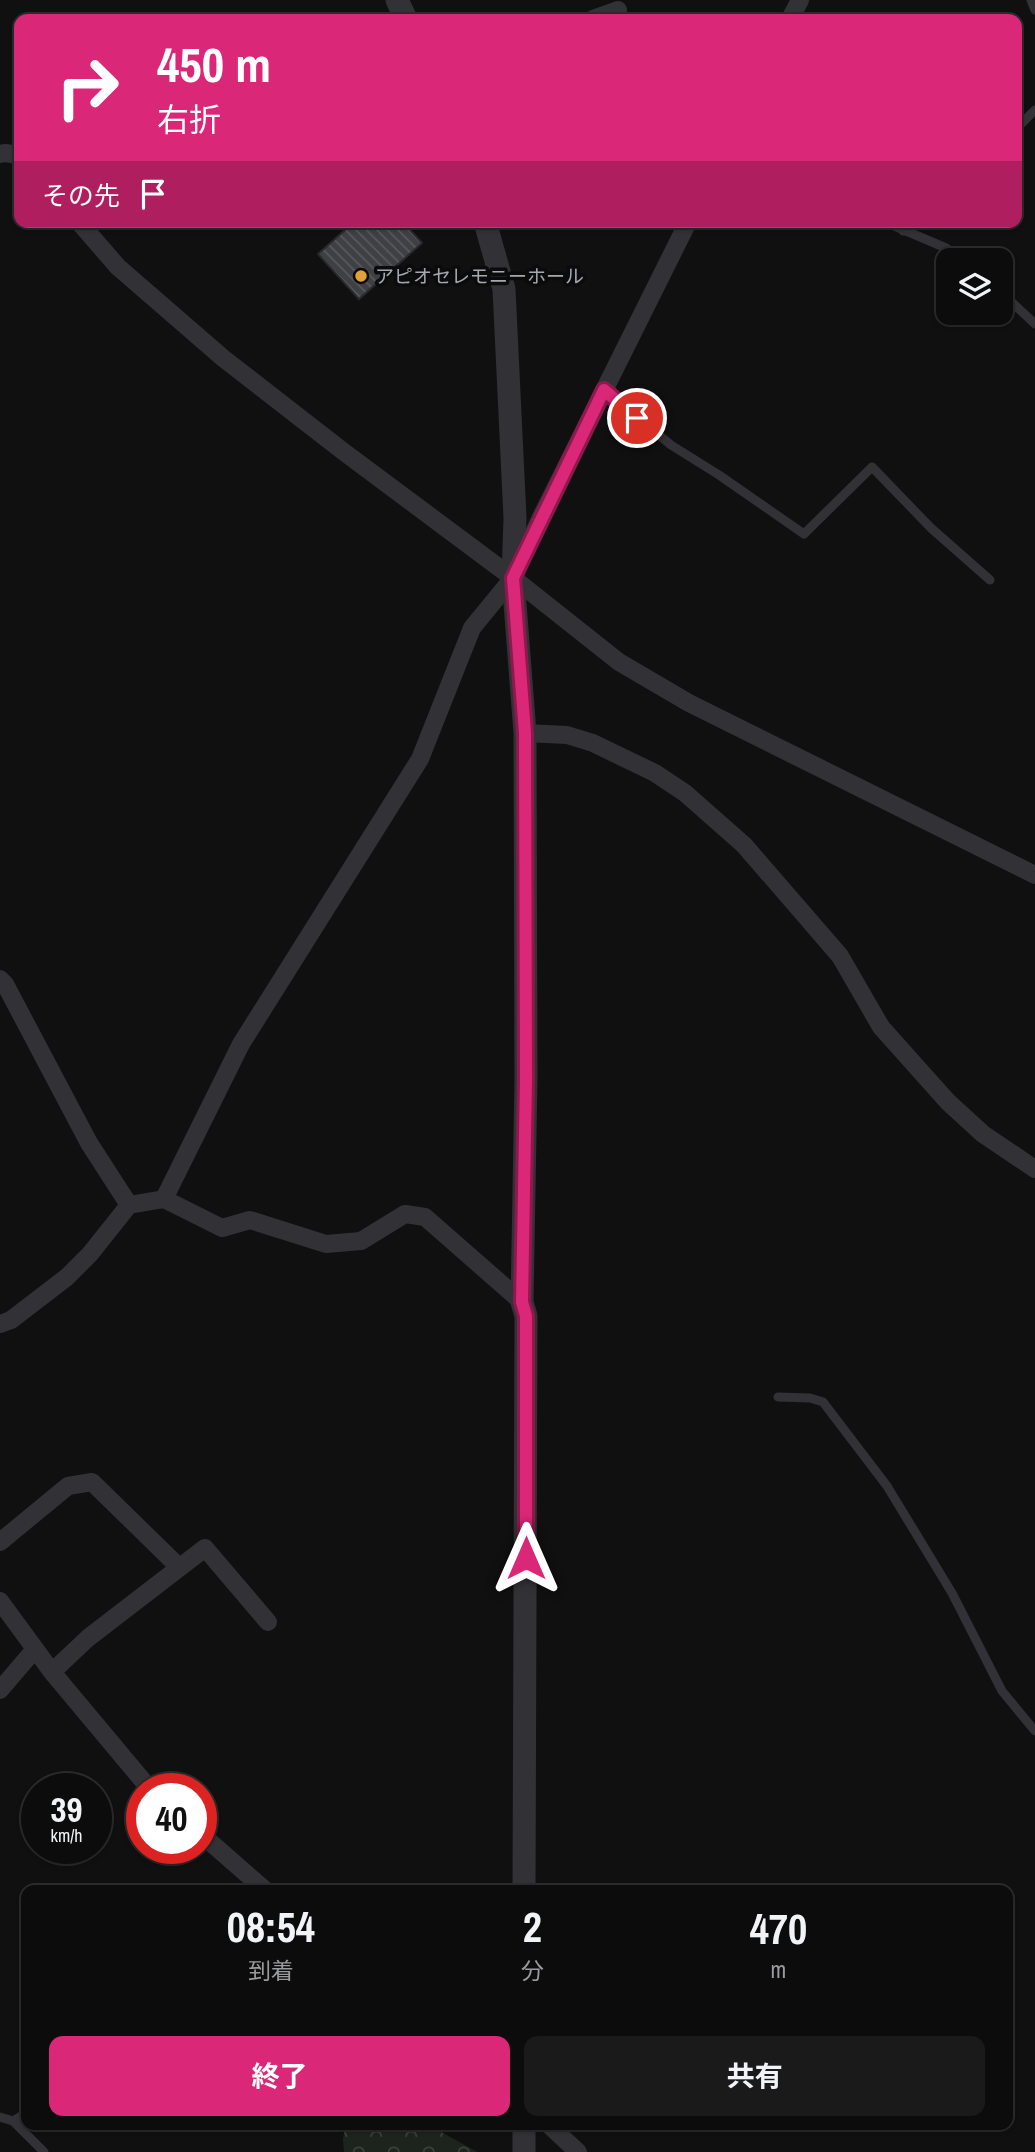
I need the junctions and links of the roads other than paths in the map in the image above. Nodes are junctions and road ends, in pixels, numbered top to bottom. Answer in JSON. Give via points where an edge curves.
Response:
{"nodes":[{"id":1,"x":1031,"y":0,"type":"edge"},
{"id":2,"x":1035,"y":10,"type":"edge"},
{"id":3,"x":1035,"y":110,"type":"edge"},
{"id":4,"x":1022,"y":123,"type":"edge"},
{"id":5,"x":84,"y":228,"type":"edge"},
{"id":6,"x":487,"y":228,"type":"edge"},
{"id":7,"x":685,"y":228,"type":"edge"},
{"id":8,"x":897,"y":228,"type":"edge"},
{"id":9,"x":906,"y":228,"type":"edge"},
{"id":10,"x":903,"y":231,"type":"junction"},
{"id":11,"x":946,"y":248,"type":"edge"},
{"id":12,"x":1013,"y":303,"type":"edge"},
{"id":13,"x":1035,"y":324,"type":"edge"},
{"id":14,"x":604,"y":390,"type":"junction"},
{"id":15,"x":513,"y":578,"type":"junction"},
{"id":16,"x":990,"y":580,"type":"dead end"},
{"id":17,"x":525,"y":733,"type":"junction"},
{"id":18,"x":1035,"y":875,"type":"edge"},
{"id":19,"x":0,"y":979,"type":"edge"},
{"id":20,"x":1035,"y":1169,"type":"edge"},
{"id":21,"x":164,"y":1199,"type":"junction"},
{"id":22,"x":130,"y":1205,"type":"junction"},
{"id":23,"x":522,"y":1302,"type":"junction"},
{"id":24,"x":0,"y":1324,"type":"edge"},
{"id":25,"x":778,"y":1397,"type":"dead end"},
{"id":26,"x":0,"y":1542,"type":"edge"},
{"id":27,"x":179,"y":1567,"type":"junction"},
{"id":28,"x":0,"y":1601,"type":"edge"},
{"id":29,"x":268,"y":1622,"type":"dead end"},
{"id":30,"x":35,"y":1648,"type":"junction"},
{"id":31,"x":52,"y":1672,"type":"junction"},
{"id":32,"x":0,"y":1690,"type":"edge"},
{"id":33,"x":1035,"y":1731,"type":"edge"},
{"id":34,"x":136,"y":1773,"type":"edge"},
{"id":35,"x":217,"y":1848,"type":"edge"},
{"id":36,"x":259,"y":1885,"type":"edge"},
{"id":37,"x":524,"y":1885,"type":"edge"},
{"id":38,"x":21,"y":2116,"type":"edge"},
{"id":39,"x":0,"y":2117,"type":"edge"},
{"id":40,"x":13,"y":2121,"type":"junction"},
{"id":41,"x":21,"y":2129,"type":"edge"},
{"id":42,"x":22,"y":2130,"type":"edge"},
{"id":43,"x":524,"y":2130,"type":"edge"},
{"id":44,"x":554,"y":2130,"type":"edge"},
{"id":45,"x":44,"y":2152,"type":"edge"},
{"id":46,"x":524,"y":2152,"type":"edge"},
{"id":47,"x":578,"y":2152,"type":"edge"}],
"edges":[{"from":1,"to":2,"type":"lane"},
{"from":3,"to":4,"type":"lane"},
{"from":5,"to":15,"type":"street","via":[[118,267],[223,358]]},
{"from":6,"to":15,"type":"street","via":[[504,289],[515,517]]},
{"from":7,"to":14,"type":"street"},
{"from":8,"to":10,"type":"lane"},
{"from":9,"to":10,"type":"lane"},
{"from":10,"to":11,"type":"lane"},
{"from":12,"to":13,"type":"lane"},
{"from":14,"to":15,"type":"street"},
{"from":14,"to":16,"type":"lane","via":[[671,445],[804,534],[872,467]]},
{"from":15,"to":17,"type":"street"},
{"from":15,"to":18,"type":"street","via":[[620,662],[689,703]]},
{"from":15,"to":21,"type":"street","via":[[472,628],[420,759],[241,1044]]},
{"from":17,"to":20,"type":"street","via":[[567,735],[593,743],[685,793],[744,845],[840,956],[881,1027],[948,1102],[983,1134]]},
{"from":17,"to":23,"type":"street"},
{"from":19,"to":22,"type":"street","via":[[89,1143]]},
{"from":21,"to":22,"type":"street"},
{"from":21,"to":23,"type":"street","via":[[222,1228],[250,1220],[326,1244],[361,1241],[405,1214],[425,1217]]},
{"from":22,"to":24,"type":"street","via":[[67,1277]]},
{"from":23,"to":37,"type":"street","via":[[526,1316]]},
{"from":25,"to":33,"type":"lane","via":[[823,1402],[887,1486],[952,1593],[1002,1691]]},
{"from":26,"to":27,"type":"street","via":[[68,1486],[92,1482]]},
{"from":27,"to":29,"type":"street","via":[[205,1548]]},
{"from":27,"to":31,"type":"street"},
{"from":28,"to":30,"type":"street"},
{"from":30,"to":31,"type":"street"},
{"from":30,"to":32,"type":"street"},
{"from":31,"to":34,"type":"street"},
{"from":35,"to":36,"type":"street"},
{"from":38,"to":40,"type":"lane"},
{"from":39,"to":40,"type":"lane"},
{"from":40,"to":41,"type":"lane"},
{"from":42,"to":45,"type":"lane"},
{"from":43,"to":46,"type":"street"},
{"from":44,"to":47,"type":"street"}]}
